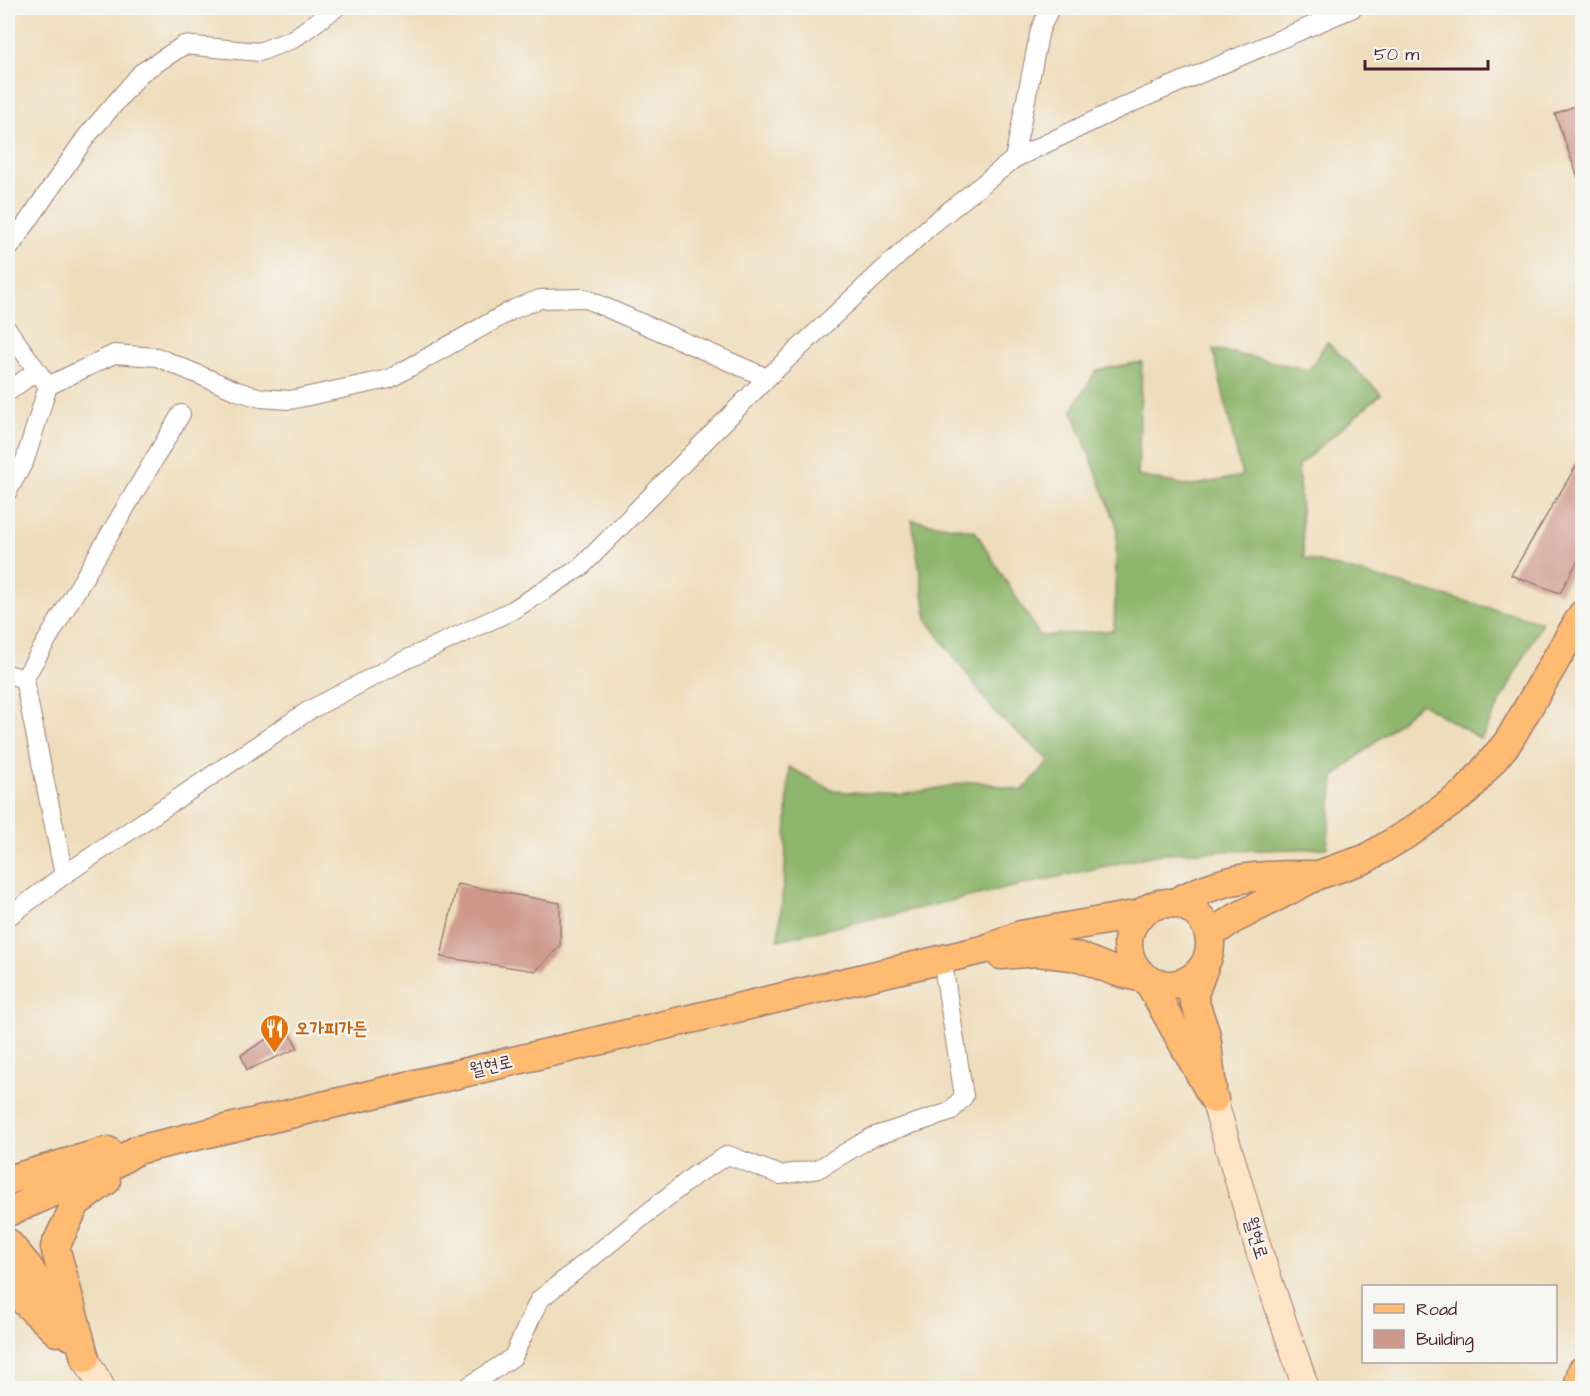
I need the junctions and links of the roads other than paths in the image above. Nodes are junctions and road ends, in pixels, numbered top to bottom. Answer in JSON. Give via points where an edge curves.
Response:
{"nodes":[{"id":1,"x":336,"y":8,"type":"edge"},
{"id":2,"x":1050,"y":8,"type":"edge"},
{"id":3,"x":1353,"y":8,"type":"edge"},
{"id":4,"x":1014,"y":159,"type":"junction"},
{"id":5,"x":8,"y":249,"type":"edge"},
{"id":6,"x":8,"y":330,"type":"edge"},
{"id":7,"x":36,"y":371,"type":"junction"},
{"id":8,"x":766,"y":378,"type":"junction"},
{"id":9,"x":48,"y":386,"type":"junction"},
{"id":10,"x":8,"y":392,"type":"edge"},
{"id":11,"x":181,"y":414,"type":"dead end"},
{"id":12,"x":8,"y":491,"type":"edge"},
{"id":13,"x":1582,"y":615,"type":"edge"},
{"id":14,"x":16,"y":676,"type":"edge"},
{"id":15,"x":64,"y":875,"type":"junction"},
{"id":16,"x":1318,"y":875,"type":"junction"},
{"id":17,"x":1174,"y":903,"type":"junction"},
{"id":18,"x":1140,"y":914,"type":"junction"},
{"id":19,"x":8,"y":917,"type":"edge"},
{"id":20,"x":1208,"y":948,"type":"junction"},
{"id":21,"x":986,"y":949,"type":"junction"},
{"id":22,"x":942,"y":959,"type":"junction"},
{"id":23,"x":1147,"y":979,"type":"junction"},
{"id":24,"x":1214,"y":1099,"type":"junction"},
{"id":25,"x":137,"y":1150,"type":"junction"},
{"id":26,"x":8,"y":1180,"type":"edge"},
{"id":27,"x":8,"y":1212,"type":"edge"},
{"id":28,"x":8,"y":1243,"type":"edge"},
{"id":29,"x":8,"y":1286,"type":"edge"},
{"id":30,"x":85,"y":1358,"type":"junction"},
{"id":31,"x":1304,"y":1382,"type":"edge"},
{"id":32,"x":102,"y":1389,"type":"edge"},
{"id":33,"x":466,"y":1389,"type":"edge"}],
"edges":[{"from":1,"to":5,"type":"street","via":[[293,39],[259,52],[184,45],[141,73],[86,137]]},
{"from":2,"to":4,"type":"street","via":[[1040,30]]},
{"from":3,"to":4,"type":"street","via":[[1120,108]]},
{"from":4,"to":8,"type":"street","via":[[930,226]]},
{"from":6,"to":7,"type":"street"},
{"from":7,"to":9,"type":"street"},
{"from":7,"to":10,"type":"street"},
{"from":8,"to":9,"type":"street","via":[[584,298],[540,299],[514,309],[389,379],[290,400],[237,391],[157,357],[114,354]]},
{"from":8,"to":15,"type":"street","via":[[581,567],[513,610],[308,711]]},
{"from":9,"to":12,"type":"street","via":[[25,460]]},
{"from":11,"to":14,"type":"street"},
{"from":13,"to":16,"type":"main road","via":[[1508,742],[1467,791],[1365,859]]},
{"from":14,"to":15,"type":"street"},
{"from":15,"to":19,"type":"street"},
{"from":16,"to":17,"type":"main road","via":[[1252,875],[1206,887]]},
{"from":16,"to":20,"type":"main road","via":[[1232,920]]},
{"from":17,"to":18,"type":"main road","via":[[1162,903]]},
{"from":17,"to":20,"type":"main road","via":[[1197,913]]},
{"from":18,"to":21,"type":"main road","via":[[1021,935]]},
{"from":18,"to":23,"type":"main road","via":[[1131,930],[1128,948],[1131,960]]},
{"from":20,"to":23,"type":"main road","via":[[1198,972],[1187,981],[1174,985]]},
{"from":20,"to":24,"type":"main road","via":[[1193,997],[1206,1035]]},
{"from":21,"to":22,"type":"main road","name":"월현로"},
{"from":21,"to":23,"type":"main road","via":[[1000,956],[1036,952],[1080,957]]},
{"from":22,"to":25,"type":"main road","name":"월현로"},
{"from":22,"to":33,"type":"street","via":[[964,1096],[950,1112],[872,1137],[818,1169],[780,1175],[728,1155],[695,1175],[539,1300],[513,1357]]},
{"from":23,"to":24,"type":"main road"},
{"from":24,"to":31,"type":"street","name":"월현로","via":[[1260,1254]]},
{"from":25,"to":26,"type":"main road","via":[[114,1149]]},
{"from":25,"to":27,"type":"main road","name":"월현로","via":[[105,1170]]},
{"from":25,"to":30,"type":"main road","via":[[76,1203],[55,1247]]},
{"from":28,"to":30,"type":"main road","via":[[29,1268]]},
{"from":29,"to":30,"type":"main road"},
{"from":30,"to":32,"type":"street"}]}
